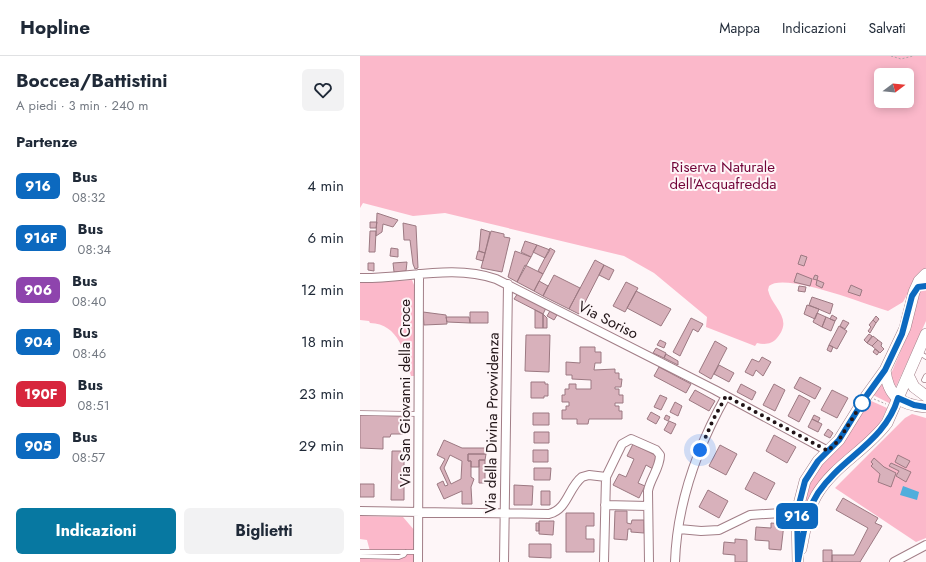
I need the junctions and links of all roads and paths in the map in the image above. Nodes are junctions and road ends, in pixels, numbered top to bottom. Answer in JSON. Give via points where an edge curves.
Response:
{"nodes":[{"id":1,"x":891,"y":56,"type":"edge"},
{"id":2,"x":913,"y":56,"type":"edge"},
{"id":3,"x":419,"y":274,"type":"junction"},
{"id":4,"x":926,"y":274,"type":"edge"},
{"id":5,"x":360,"y":278,"type":"edge"},
{"id":6,"x":508,"y":284,"type":"junction"},
{"id":7,"x":921,"y":287,"type":"edge"},
{"id":8,"x":926,"y":334,"type":"edge"},
{"id":9,"x":922,"y":354,"type":"edge"},
{"id":10,"x":885,"y":370,"type":"junction"},
{"id":11,"x":908,"y":375,"type":"junction"},
{"id":12,"x":926,"y":376,"type":"edge"},
{"id":13,"x":926,"y":380,"type":"edge"},
{"id":14,"x":726,"y":396,"type":"junction"},
{"id":15,"x":926,"y":396,"type":"edge"},
{"id":16,"x":872,"y":398,"type":"dead end"},
{"id":17,"x":898,"y":398,"type":"junction"},
{"id":18,"x":888,"y":406,"type":"dead end"},
{"id":19,"x":926,"y":407,"type":"edge"},
{"id":20,"x":360,"y":414,"type":"edge"},
{"id":21,"x":419,"y":414,"type":"junction"},
{"id":22,"x":828,"y":451,"type":"junction"},
{"id":23,"x":606,"y":477,"type":"junction"},
{"id":24,"x":605,"y":505,"type":"junction"},
{"id":25,"x":648,"y":506,"type":"junction"},
{"id":26,"x":360,"y":511,"type":"edge"},
{"id":27,"x":419,"y":512,"type":"junction"},
{"id":28,"x":797,"y":512,"type":"junction"},
{"id":29,"x":505,"y":514,"type":"junction"},
{"id":30,"x":679,"y":529,"type":"junction"},
{"id":31,"x":926,"y":545,"type":"edge"},
{"id":32,"x":360,"y":552,"type":"edge"},
{"id":33,"x":406,"y":552,"type":"junction"},
{"id":34,"x":418,"y":552,"type":"junction"},
{"id":35,"x":360,"y":556,"type":"edge"},
{"id":36,"x":418,"y":562,"type":"edge"},
{"id":37,"x":504,"y":562,"type":"edge"},
{"id":38,"x":604,"y":562,"type":"edge"},
{"id":39,"x":649,"y":562,"type":"edge"},
{"id":40,"x":675,"y":562,"type":"edge"},
{"id":41,"x":798,"y":562,"type":"edge"},
{"id":42,"x":894,"y":562,"type":"edge"}],
"edges":[{"from":1,"to":2,"type":"path","via":[[901,59]]},
{"from":3,"to":5,"type":"street","name":"Via Soriso"},
{"from":3,"to":6,"type":"street","name":"Via Soriso","via":[[472,274],[494,278]]},
{"from":3,"to":21,"type":"street","name":"Via San Giovanni della Croce"},
{"from":4,"to":7,"type":"main road"},
{"from":6,"to":14,"type":"street","name":"Via Soriso"},
{"from":6,"to":29,"type":"street","name":"Via della Divina Provvidenza"},
{"from":7,"to":10,"type":"main road"},
{"from":8,"to":9,"type":"main road"},
{"from":9,"to":11,"type":"main road"},
{"from":10,"to":17,"type":"main road","via":[[889,389]]},
{"from":10,"to":22,"type":"main road","via":[[839,440]]},
{"from":11,"to":15,"type":"main road","via":[[914,387]]},
{"from":11,"to":17,"type":"main road"},
{"from":12,"to":13,"type":"lane"},
{"from":14,"to":22,"type":"street","name":"Via Soriso"},
{"from":14,"to":30,"type":"street","via":[[696,460]]},
{"from":16,"to":18,"type":"path"},
{"from":17,"to":19,"type":"main road"},
{"from":17,"to":41,"type":"main road","via":[[892,416],[881,431],[817,494],[807,518]]},
{"from":20,"to":21,"type":"lane"},
{"from":21,"to":27,"type":"street","name":"Via San Giovanni della Croce"},
{"from":22,"to":28,"type":"main road","via":[[805,481]]},
{"from":23,"to":24,"type":"street"},
{"from":23,"to":25,"type":"street","via":[[620,447],[626,441],[634,439],[656,450],[660,460],[649,485]]},
{"from":23,"to":29,"type":"street","via":[[582,477],[562,506],[554,512]]},
{"from":24,"to":25,"type":"street"},
{"from":24,"to":38,"type":"street"},
{"from":25,"to":39,"type":"street"},
{"from":26,"to":27,"type":"street"},
{"from":27,"to":29,"type":"street"},
{"from":27,"to":34,"type":"street","name":"Via San Giovanni della Croce"},
{"from":28,"to":30,"type":"street","via":[[741,517],[719,530]]},
{"from":28,"to":41,"type":"main road"},
{"from":29,"to":37,"type":"street","name":"Via della Divina Provvidenza"},
{"from":30,"to":40,"type":"street"},
{"from":31,"to":42,"type":"street"},
{"from":32,"to":33,"type":"lane"},
{"from":33,"to":34,"type":"lane"},
{"from":33,"to":35,"type":"lane","via":[[400,557]]},
{"from":34,"to":36,"type":"street","name":"Via San Giovanni della Croce"}]}
